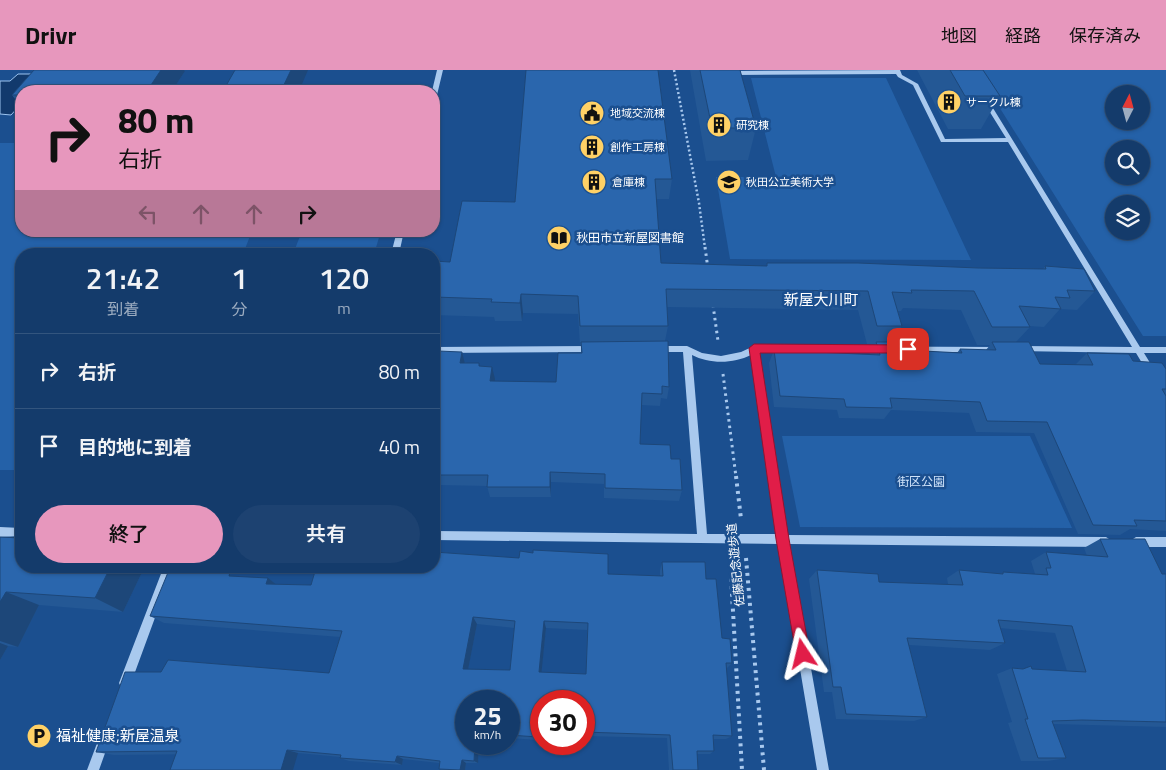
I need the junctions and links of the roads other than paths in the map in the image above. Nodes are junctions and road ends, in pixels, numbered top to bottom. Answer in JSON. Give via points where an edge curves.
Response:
{"nodes":[{"id":1,"x":440,"y":70,"type":"edge"},
{"id":2,"x":897,"y":71,"type":"edge"},
{"id":3,"x":736,"y":73,"type":"edge"},
{"id":4,"x":436,"y":85,"type":"edge"},
{"id":5,"x":981,"y":93,"type":"edge"},
{"id":6,"x":1010,"y":140,"type":"junction"},
{"id":7,"x":754,"y":348,"type":"junction"},
{"id":8,"x":599,"y":349,"type":"edge"},
{"id":9,"x":648,"y":349,"type":"edge"},
{"id":10,"x":687,"y":349,"type":"junction"},
{"id":11,"x":440,"y":350,"type":"edge"},
{"id":12,"x":1138,"y":350,"type":"junction"},
{"id":13,"x":1166,"y":350,"type":"edge"},
{"id":14,"x":1156,"y":380,"type":"edge"},
{"id":15,"x":0,"y":532,"type":"edge"},
{"id":16,"x":15,"y":532,"type":"edge"},
{"id":17,"x":440,"y":536,"type":"edge"},
{"id":18,"x":702,"y":538,"type":"junction"},
{"id":19,"x":783,"y":539,"type":"junction"},
{"id":20,"x":1166,"y":542,"type":"edge"},
{"id":21,"x":166,"y":573,"type":"edge"},
{"id":22,"x":121,"y":695,"type":"edge"},
{"id":23,"x":107,"y":732,"type":"edge"},
{"id":24,"x":93,"y":770,"type":"edge"},
{"id":25,"x":823,"y":770,"type":"edge"}],
"edges":[{"from":1,"to":4,"type":"street"},
{"from":2,"to":3,"type":"street"},
{"from":2,"to":6,"type":"street","via":[[915,84],[943,140]]},
{"from":5,"to":6,"type":"street"},
{"from":6,"to":12,"type":"street"},
{"from":7,"to":10,"type":"street","via":[[743,355],[721,359],[701,356]]},
{"from":7,"to":12,"type":"street"},
{"from":7,"to":19,"type":"street"},
{"from":8,"to":11,"type":"street"},
{"from":9,"to":10,"type":"street"},
{"from":10,"to":18,"type":"street"},
{"from":12,"to":13,"type":"street"},
{"from":12,"to":14,"type":"street"},
{"from":15,"to":16,"type":"street"},
{"from":17,"to":18,"type":"street"},
{"from":18,"to":19,"type":"street"},
{"from":19,"to":20,"type":"street"},
{"from":19,"to":25,"type":"street"},
{"from":21,"to":22,"type":"street"},
{"from":23,"to":24,"type":"street"}]}
